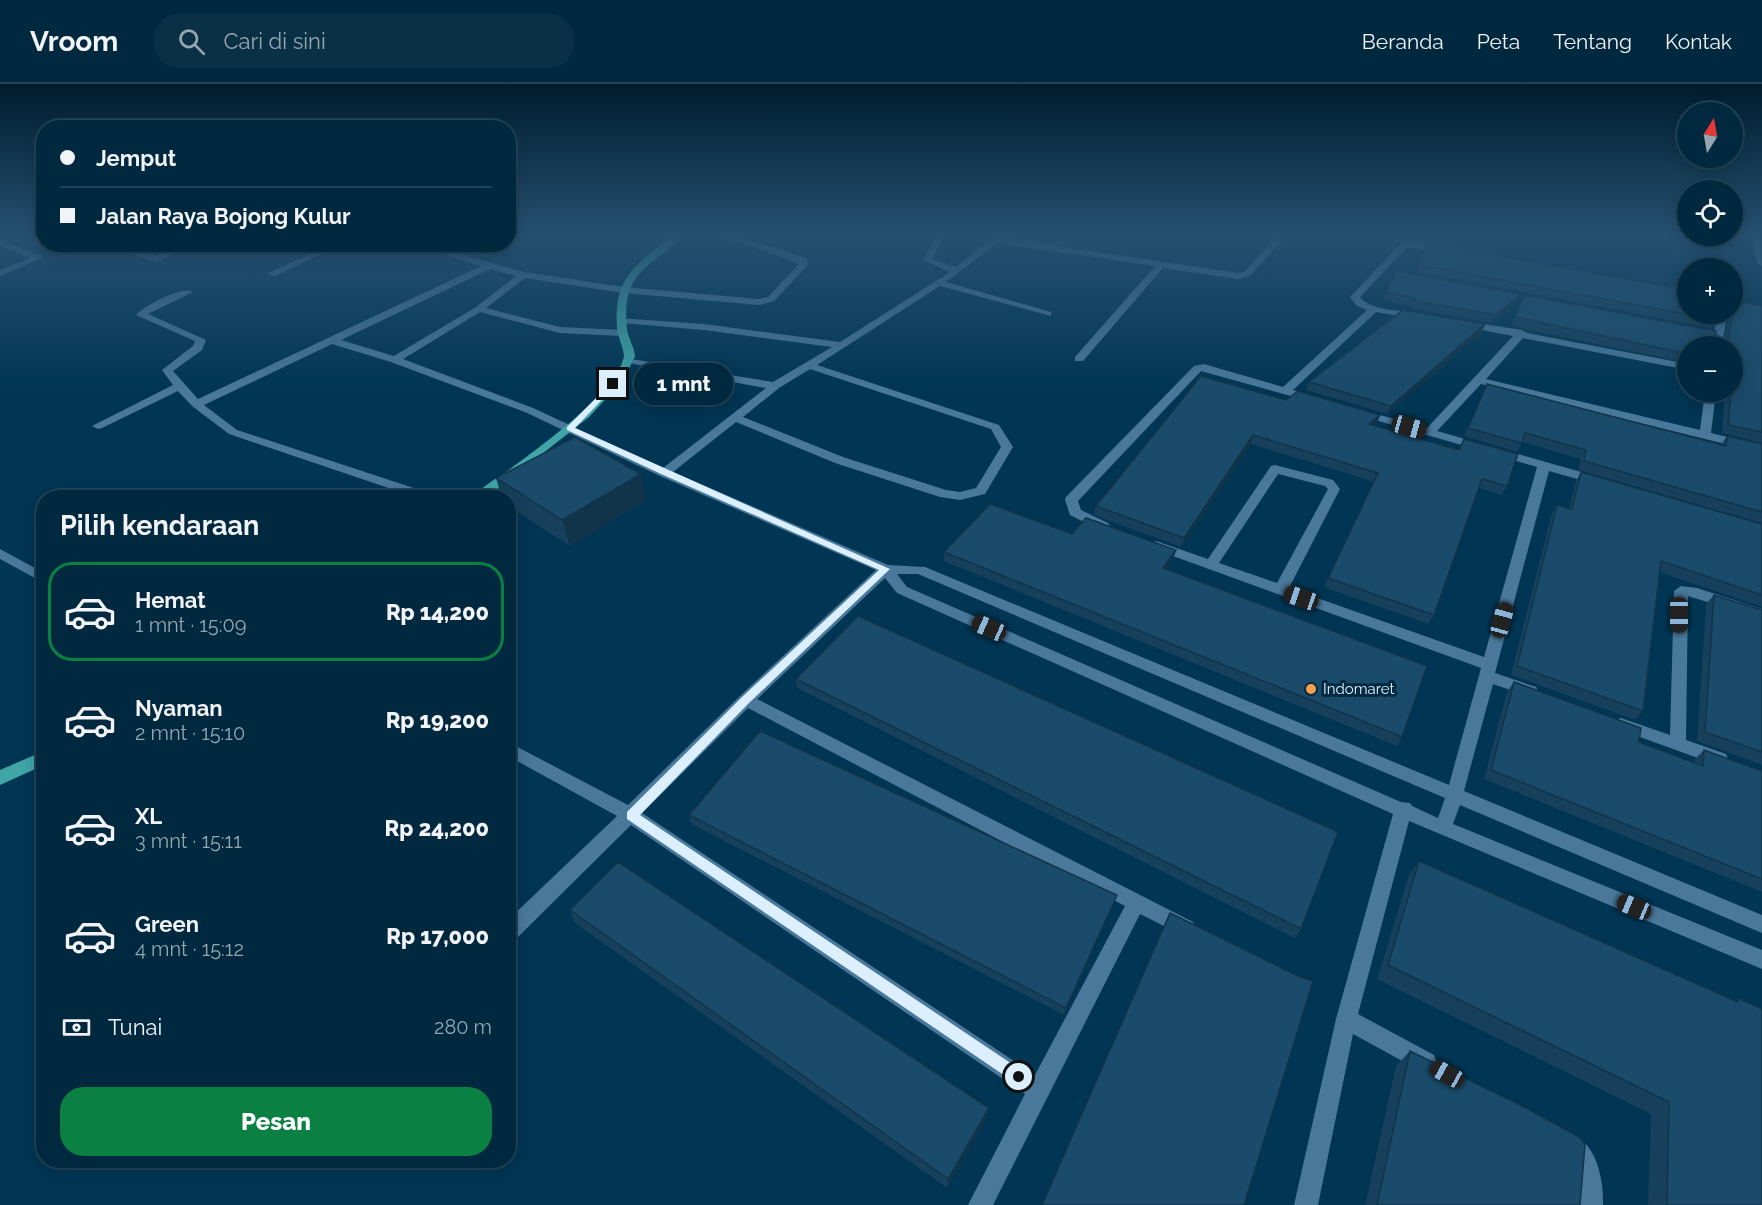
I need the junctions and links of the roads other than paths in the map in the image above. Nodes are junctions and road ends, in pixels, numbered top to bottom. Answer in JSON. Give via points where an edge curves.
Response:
{"nodes":[{"id":1,"x":443,"y":287,"type":"edge"},
{"id":2,"x":508,"y":287,"type":"edge"},
{"id":3,"x":606,"y":287,"type":"edge"},
{"id":4,"x":626,"y":287,"type":"edge"},
{"id":5,"x":782,"y":287,"type":"edge"},
{"id":6,"x":932,"y":287,"type":"edge"},
{"id":7,"x":954,"y":287,"type":"edge"},
{"id":8,"x":1141,"y":287,"type":"edge"},
{"id":9,"x":1367,"y":287,"type":"edge"},
{"id":10,"x":624,"y":290,"type":"junction"},
{"id":11,"x":188,"y":292,"type":"dead end"},
{"id":12,"x":479,"y":309,"type":"junction"},
{"id":13,"x":1374,"y":309,"type":"junction"},
{"id":14,"x":1048,"y":314,"type":"dead end"},
{"id":15,"x":1434,"y":319,"type":"edge"},
{"id":16,"x":622,"y":320,"type":"junction"},
{"id":17,"x":1456,"y":322,"type":"edge"},
{"id":18,"x":622,"y":333,"type":"junction"},
{"id":19,"x":1522,"y":333,"type":"junction"},
{"id":20,"x":1707,"y":333,"type":"edge"},
{"id":21,"x":1711,"y":336,"type":"edge"},
{"id":22,"x":331,"y":340,"type":"junction"},
{"id":23,"x":843,"y":345,"type":"junction"},
{"id":24,"x":1079,"y":359,"type":"dead end"},
{"id":25,"x":395,"y":360,"type":"junction"},
{"id":26,"x":629,"y":360,"type":"junction"},
{"id":27,"x":1677,"y":365,"type":"edge"},
{"id":28,"x":811,"y":366,"type":"junction"},
{"id":29,"x":1478,"y":380,"type":"junction"},
{"id":30,"x":180,"y":386,"type":"junction"},
{"id":31,"x":775,"y":386,"type":"junction"},
{"id":32,"x":1285,"y":391,"type":"junction"},
{"id":33,"x":1710,"y":402,"type":"edge"},
{"id":34,"x":196,"y":404,"type":"junction"},
{"id":35,"x":1329,"y":404,"type":"edge"},
{"id":36,"x":1352,"y":410,"type":"edge"},
{"id":37,"x":735,"y":418,"type":"junction"},
{"id":38,"x":98,"y":426,"type":"dead end"},
{"id":39,"x":570,"y":428,"type":"junction"},
{"id":40,"x":1430,"y":432,"type":"junction"},
{"id":41,"x":1705,"y":435,"type":"junction"},
{"id":42,"x":1762,"y":449,"type":"edge"},
{"id":43,"x":1544,"y":465,"type":"junction"},
{"id":44,"x":664,"y":473,"type":"junction"},
{"id":45,"x":1613,"y":485,"type":"edge"},
{"id":46,"x":407,"y":490,"type":"edge"},
{"id":47,"x":489,"y":490,"type":"edge"},
{"id":48,"x":1116,"y":531,"type":"edge"},
{"id":49,"x":1148,"y":542,"type":"edge"},
{"id":50,"x":0,"y":553,"type":"edge"},
{"id":51,"x":1211,"y":566,"type":"junction"},
{"id":52,"x":885,"y":569,"type":"junction"},
{"id":53,"x":36,"y":574,"type":"edge"},
{"id":54,"x":1280,"y":591,"type":"junction"},
{"id":55,"x":1762,"y":614,"type":"edge"},
{"id":56,"x":1489,"y":671,"type":"junction"},
{"id":57,"x":1543,"y":696,"type":"edge"},
{"id":58,"x":746,"y":700,"type":"junction"},
{"id":59,"x":1611,"y":720,"type":"edge"},
{"id":60,"x":1678,"y":744,"type":"junction"},
{"id":61,"x":516,"y":752,"type":"edge"},
{"id":62,"x":36,"y":761,"type":"edge"},
{"id":63,"x":1731,"y":763,"type":"edge"},
{"id":64,"x":0,"y":778,"type":"edge"},
{"id":65,"x":1455,"y":794,"type":"junction"},
{"id":66,"x":1404,"y":808,"type":"junction"},
{"id":67,"x":632,"y":815,"type":"junction"},
{"id":68,"x":1443,"y":828,"type":"junction"},
{"id":69,"x":1136,"y":903,"type":"junction"},
{"id":70,"x":1762,"y":924,"type":"edge"},
{"id":71,"x":516,"y":926,"type":"edge"},
{"id":72,"x":1200,"y":935,"type":"edge"},
{"id":73,"x":1762,"y":960,"type":"edge"},
{"id":74,"x":1346,"y":1019,"type":"junction"},
{"id":75,"x":1447,"y":1074,"type":"edge"},
{"id":76,"x":1038,"y":1090,"type":"junction"},
{"id":77,"x":1559,"y":1135,"type":"edge"},
{"id":78,"x":980,"y":1205,"type":"edge"},
{"id":79,"x":1306,"y":1205,"type":"edge"},
{"id":80,"x":1591,"y":1205,"type":"edge"}],
"edges":[{"from":1,"to":22,"type":"street"},
{"from":2,"to":12,"type":"street"},
{"from":3,"to":10,"type":"street"},
{"from":4,"to":10,"type":"main road"},
{"from":5,"to":10,"type":"street","via":[[762,302]]},
{"from":6,"to":23,"type":"street"},
{"from":7,"to":14,"type":"street"},
{"from":8,"to":24,"type":"street"},
{"from":9,"to":13,"type":"street","via":[[1355,297],[1360,304]]},
{"from":10,"to":16,"type":"main road"},
{"from":11,"to":30,"type":"street","via":[[150,307],[141,315],[201,340],[198,348],[167,370]]},
{"from":12,"to":18,"type":"street","via":[[572,333]]},
{"from":12,"to":25,"type":"street"},
{"from":13,"to":15,"type":"street"},
{"from":13,"to":32,"type":"street"},
{"from":16,"to":18,"type":"main road"},
{"from":16,"to":23,"type":"street"},
{"from":17,"to":19,"type":"street"},
{"from":18,"to":26,"type":"main road","via":[[630,350]]},
{"from":19,"to":27,"type":"street"},
{"from":19,"to":29,"type":"street"},
{"from":20,"to":21,"type":"street"},
{"from":22,"to":25,"type":"street"},
{"from":22,"to":34,"type":"street"},
{"from":23,"to":28,"type":"street"},
{"from":25,"to":39,"type":"street"},
{"from":26,"to":31,"type":"street"},
{"from":26,"to":39,"type":"main road","via":[[613,384]]},
{"from":28,"to":31,"type":"street"},
{"from":28,"to":37,"type":"street","via":[[995,427],[1007,447],[981,491],[960,496],[839,460]]},
{"from":29,"to":40,"type":"street"},
{"from":29,"to":41,"type":"street"},
{"from":30,"to":34,"type":"street"},
{"from":30,"to":38,"type":"street"},
{"from":31,"to":37,"type":"street"},
{"from":32,"to":35,"type":"street"},
{"from":32,"to":48,"type":"street","via":[[1198,368],[1071,500],[1075,512],[1084,519]]},
{"from":33,"to":41,"type":"street"},
{"from":34,"to":46,"type":"street","via":[[233,432]]},
{"from":36,"to":40,"type":"street"},
{"from":37,"to":44,"type":"street"},
{"from":39,"to":44,"type":"street"},
{"from":39,"to":47,"type":"main road"},
{"from":40,"to":43,"type":"street"},
{"from":41,"to":42,"type":"street"},
{"from":43,"to":45,"type":"street"},
{"from":43,"to":56,"type":"street"},
{"from":44,"to":52,"type":"street"},
{"from":49,"to":51,"type":"street"},
{"from":50,"to":53,"type":"street"},
{"from":51,"to":54,"type":"street"},
{"from":51,"to":54,"type":"street","via":[[1275,469],[1329,483],[1334,489]]},
{"from":52,"to":58,"type":"street"},
{"from":52,"to":65,"type":"street","via":[[920,570]]},
{"from":52,"to":66,"type":"street","via":[[902,590]]},
{"from":54,"to":56,"type":"street"},
{"from":55,"to":60,"type":"street","via":[[1692,591],[1681,591]]},
{"from":56,"to":57,"type":"street"},
{"from":56,"to":65,"type":"street"},
{"from":58,"to":67,"type":"street"},
{"from":58,"to":69,"type":"street"},
{"from":59,"to":60,"type":"street"},
{"from":60,"to":63,"type":"street"},
{"from":61,"to":67,"type":"street"},
{"from":62,"to":64,"type":"main road"},
{"from":65,"to":68,"type":"street"},
{"from":65,"to":70,"type":"street"},
{"from":66,"to":68,"type":"street"},
{"from":66,"to":74,"type":"street"},
{"from":67,"to":71,"type":"street"},
{"from":67,"to":76,"type":"street"},
{"from":68,"to":73,"type":"street"},
{"from":69,"to":72,"type":"street"},
{"from":69,"to":76,"type":"street"},
{"from":74,"to":75,"type":"street"},
{"from":74,"to":79,"type":"street"},
{"from":76,"to":78,"type":"street"},
{"from":77,"to":80,"type":"street","via":[[1569,1140],[1590,1172]]}]}
